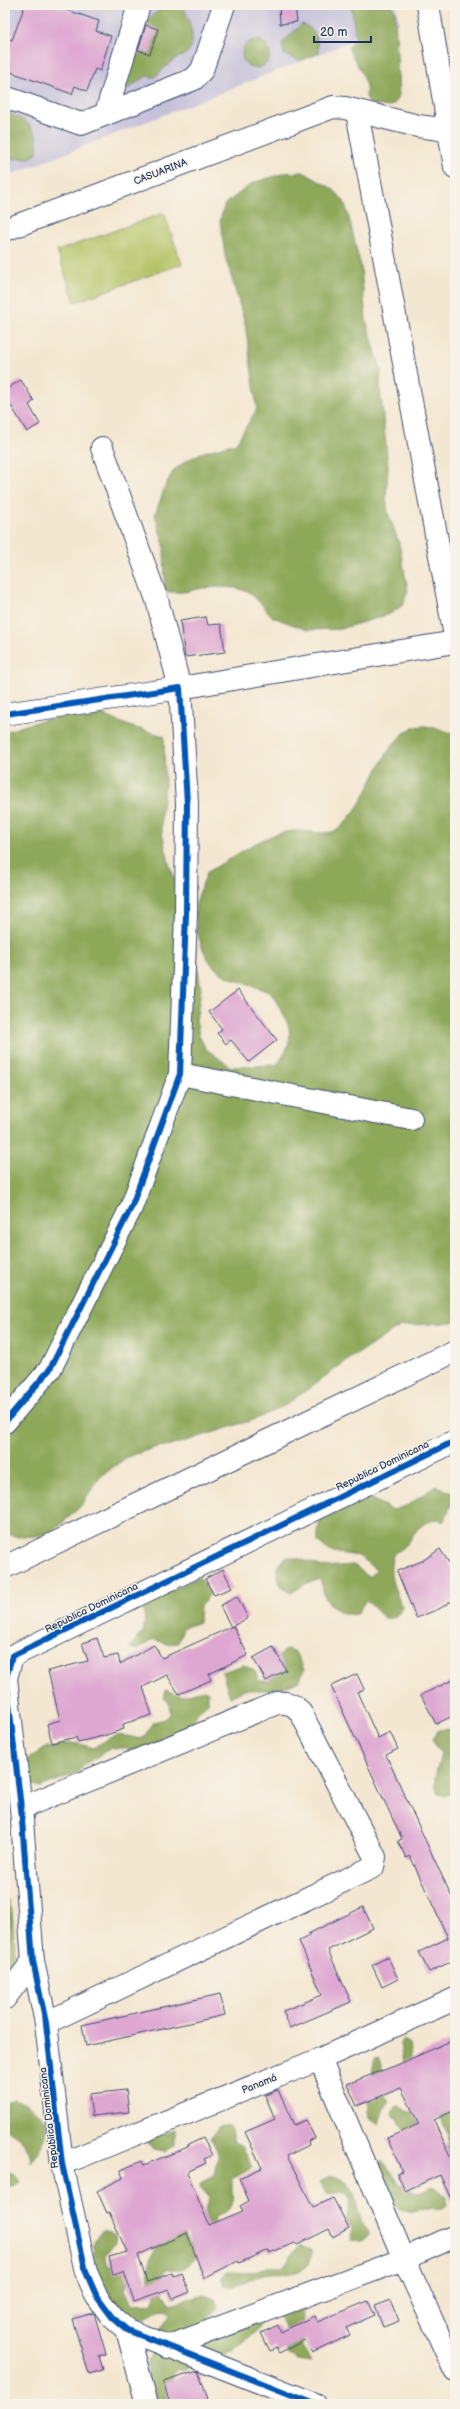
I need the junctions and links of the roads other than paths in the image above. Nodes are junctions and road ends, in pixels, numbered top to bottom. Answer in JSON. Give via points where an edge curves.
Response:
{"nodes":[{"id":1,"x":139,"y":5,"type":"edge"},
{"id":2,"x":224,"y":5,"type":"edge"},
{"id":3,"x":428,"y":5,"type":"edge"},
{"id":4,"x":5,"y":97,"type":"edge"},
{"id":5,"x":357,"y":112,"type":"junction"},
{"id":6,"x":106,"y":113,"type":"junction"},
{"id":7,"x":448,"y":130,"type":"junction"},
{"id":8,"x":455,"y":167,"type":"edge"},
{"id":9,"x":5,"y":230,"type":"edge"},
{"id":10,"x":102,"y":448,"type":"dead end"},
{"id":11,"x":455,"y":636,"type":"edge"},
{"id":12,"x":455,"y":642,"type":"edge"},
{"id":13,"x":180,"y":688,"type":"junction"},
{"id":14,"x":5,"y":714,"type":"edge"},
{"id":15,"x":180,"y":1074,"type":"junction"},
{"id":16,"x":411,"y":1119,"type":"dead end"},
{"id":17,"x":455,"y":1351,"type":"edge"},
{"id":18,"x":5,"y":1422,"type":"edge"},
{"id":19,"x":454,"y":1445,"type":"edge"},
{"id":20,"x":5,"y":1567,"type":"edge"},
{"id":21,"x":21,"y":1808,"type":"junction"},
{"id":22,"x":34,"y":1961,"type":"junction"},
{"id":23,"x":5,"y":1998,"type":"edge"},
{"id":24,"x":455,"y":1999,"type":"edge"},
{"id":25,"x":46,"y":2023,"type":"junction"},
{"id":26,"x":320,"y":2059,"type":"junction"},
{"id":27,"x":62,"y":2164,"type":"junction"},
{"id":28,"x":455,"y":2236,"type":"edge"},
{"id":29,"x":404,"y":2259,"type":"junction"},
{"id":30,"x":127,"y":2330,"type":"junction"},
{"id":31,"x":167,"y":2347,"type":"junction"},
{"id":32,"x":455,"y":2371,"type":"edge"},
{"id":33,"x":147,"y":2404,"type":"edge"},
{"id":34,"x":315,"y":2404,"type":"edge"}],
"edges":[{"from":1,"to":6,"type":"street"},
{"from":2,"to":6,"type":"street","via":[[202,70],[194,79]]},
{"from":3,"to":7,"type":"street"},
{"from":4,"to":6,"type":"street","via":[[81,124]]},
{"from":5,"to":7,"type":"street","name":"CASUARINA"},
{"from":5,"to":9,"type":"street","name":"CASUARINA","via":[[332,107],[316,112]]},
{"from":5,"to":11,"type":"street"},
{"from":7,"to":8,"type":"street"},
{"from":10,"to":13,"type":"street","via":[[157,600]]},
{"from":12,"to":13,"type":"street"},
{"from":13,"to":14,"type":"street"},
{"from":13,"to":15,"type":"street","via":[[187,802]]},
{"from":15,"to":16,"type":"street"},
{"from":15,"to":18,"type":"street","via":[[124,1222],[50,1369]]},
{"from":17,"to":20,"type":"street"},
{"from":19,"to":21,"type":"street","name":"Republica Dominicana","via":[[12,1656],[6,1678]]},
{"from":21,"to":22,"type":"street","name":"Republica Dominicana"},
{"from":21,"to":25,"type":"street","via":[[277,1703],[286,1702],[299,1709],[375,1857],[373,1867]]},
{"from":22,"to":23,"type":"street"},
{"from":22,"to":25,"type":"street","name":"República Dominicana"},
{"from":24,"to":26,"type":"street","name":"Panamá"},
{"from":25,"to":27,"type":"street","name":"República Dominicana"},
{"from":26,"to":27,"type":"street","name":"Panamá"},
{"from":26,"to":29,"type":"street"},
{"from":27,"to":30,"type":"street","name":"República Dominicana","via":[[86,2272],[97,2297],[112,2317]]},
{"from":28,"to":29,"type":"street"},
{"from":29,"to":31,"type":"street"},
{"from":29,"to":32,"type":"street"},
{"from":30,"to":31,"type":"street","name":"República Dominicana"},
{"from":30,"to":33,"type":"street"},
{"from":31,"to":34,"type":"street","name":"República Dominicana"}]}
